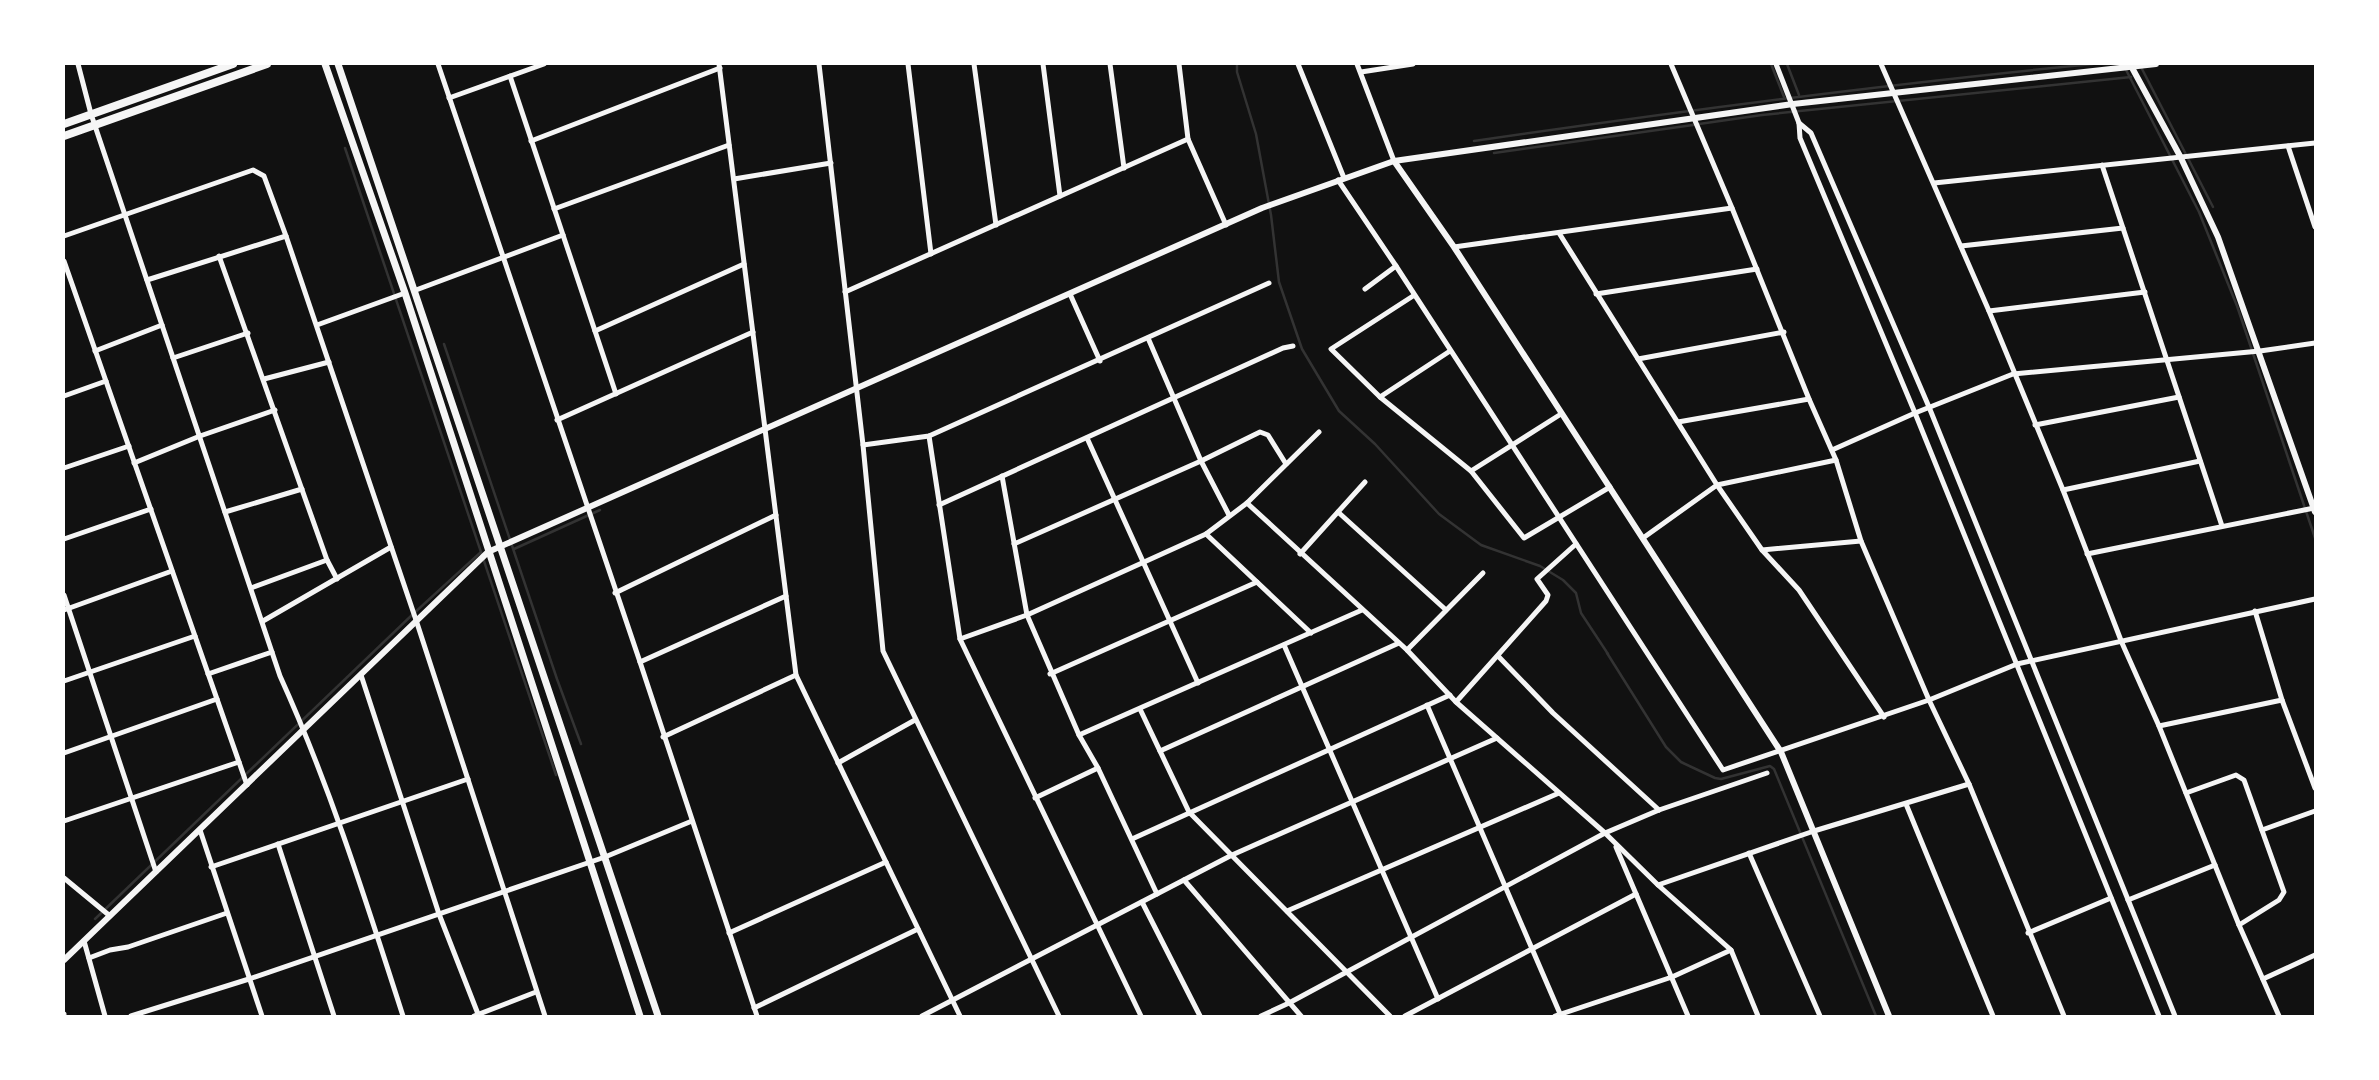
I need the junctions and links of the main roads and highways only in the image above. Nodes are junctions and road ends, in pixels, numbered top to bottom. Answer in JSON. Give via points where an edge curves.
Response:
{"nodes":[{"id":1,"x":231,"y":64,"type":"edge"},
{"id":2,"x":267,"y":64,"type":"edge"},
{"id":3,"x":325,"y":64,"type":"edge"},
{"id":4,"x":338,"y":64,"type":"edge"},
{"id":5,"x":64,"y":124,"type":"edge"},
{"id":6,"x":64,"y":136,"type":"edge"},
{"id":7,"x":640,"y":1016,"type":"edge"},
{"id":8,"x":658,"y":1016,"type":"edge"}],
"edges":[{"from":1,"to":5,"type":"main road"},
{"from":2,"to":6,"type":"main road"},
{"from":3,"to":7,"type":"main road","via":[[404,293]]},
{"from":4,"to":8,"type":"main road"}]}
